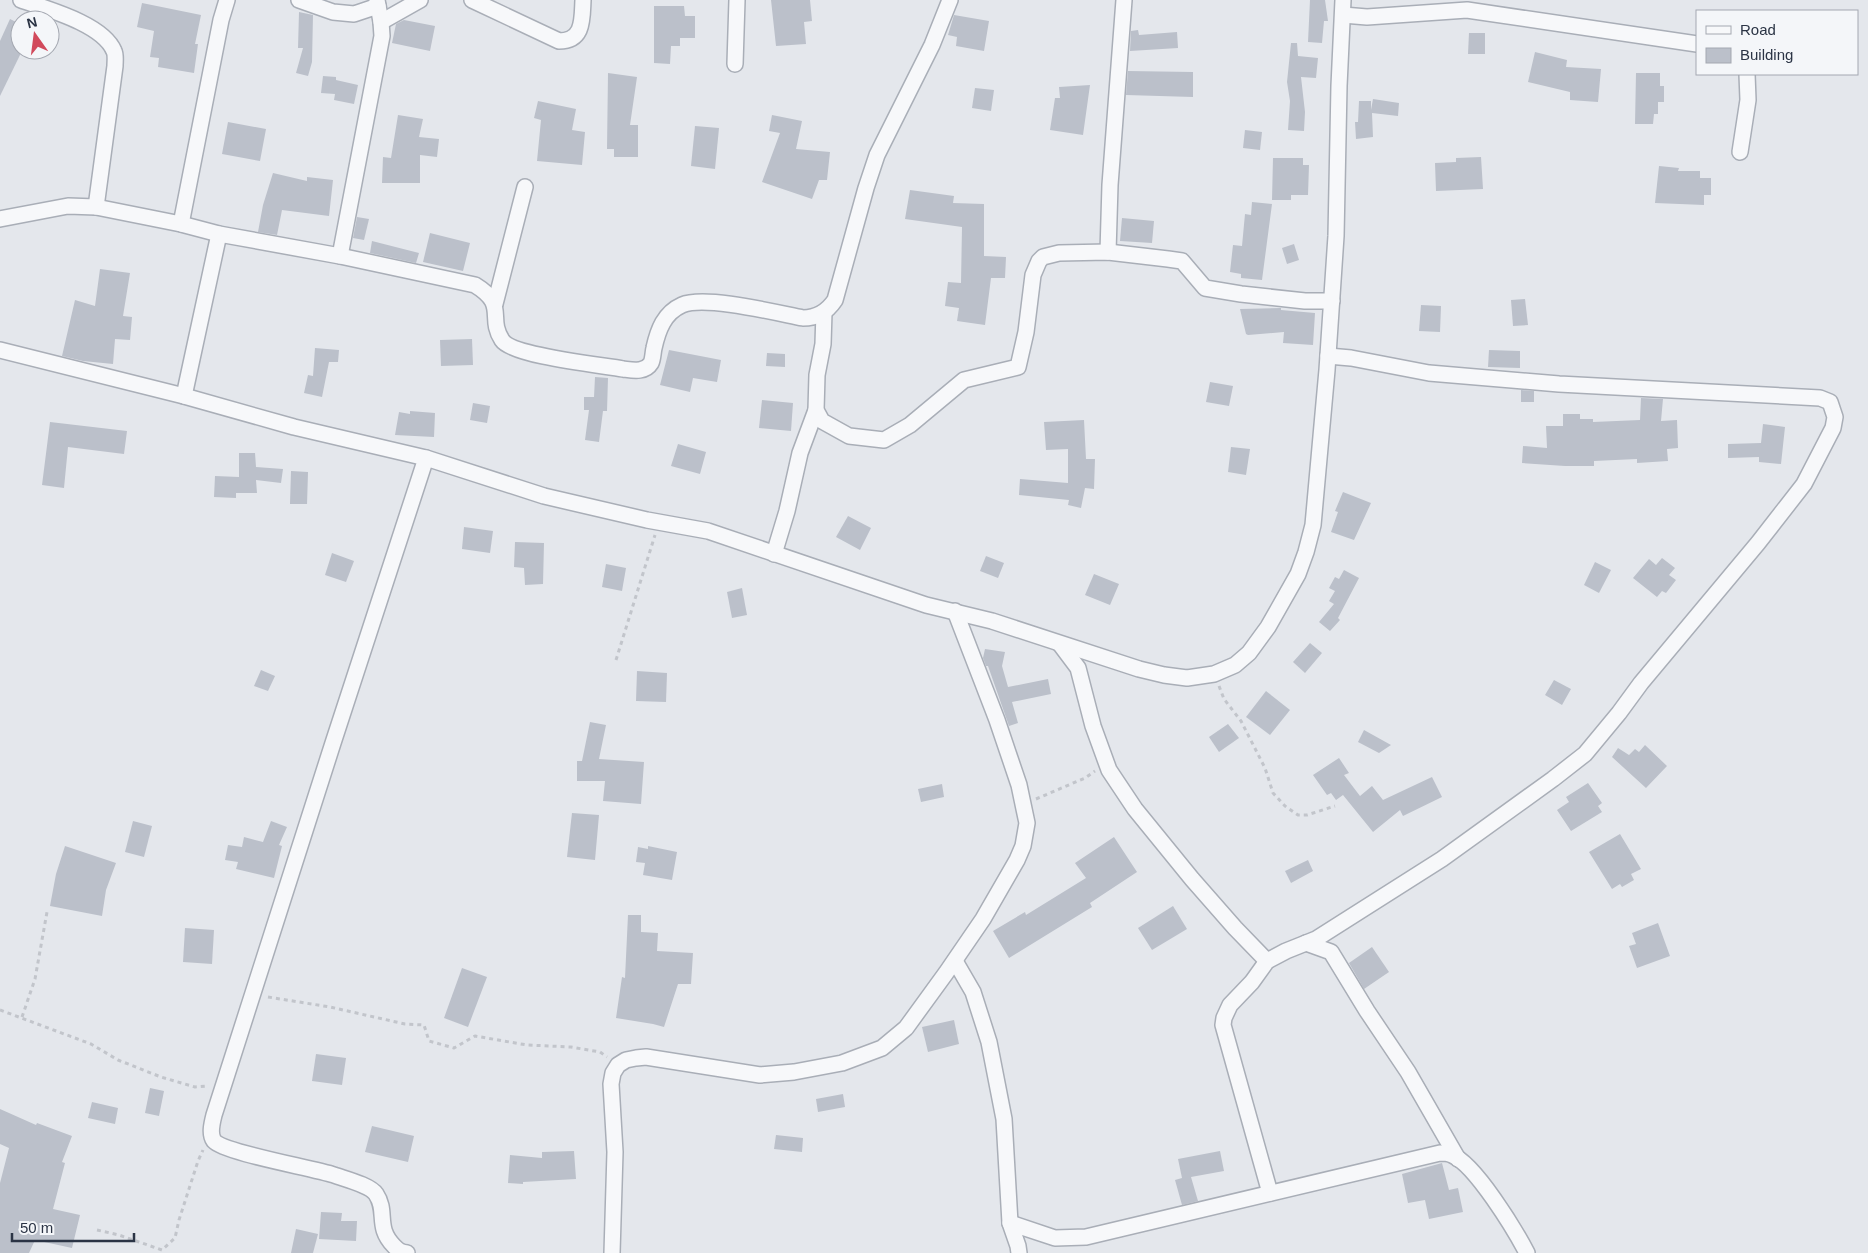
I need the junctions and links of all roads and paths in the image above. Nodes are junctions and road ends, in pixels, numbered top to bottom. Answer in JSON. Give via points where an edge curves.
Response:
{"nodes":[{"id":1,"x":20,"y":0,"type":"edge"},
{"id":2,"x":227,"y":0,"type":"edge"},
{"id":3,"x":299,"y":0,"type":"edge"},
{"id":4,"x":420,"y":0,"type":"edge"},
{"id":5,"x":472,"y":0,"type":"edge"},
{"id":6,"x":583,"y":0,"type":"edge"},
{"id":7,"x":737,"y":0,"type":"edge"},
{"id":8,"x":950,"y":0,"type":"edge"},
{"id":9,"x":1124,"y":0,"type":"edge"},
{"id":10,"x":378,"y":3,"type":"edge"},
{"id":11,"x":1468,"y":5,"type":"edge"},
{"id":12,"x":1343,"y":8,"type":"edge"},
{"id":13,"x":382,"y":22,"type":"junction"},
{"id":14,"x":1696,"y":44,"type":"edge"},
{"id":15,"x":735,"y":64,"type":"dead end"},
{"id":16,"x":1747,"y":75,"type":"edge"},
{"id":17,"x":1740,"y":152,"type":"dead end"},
{"id":18,"x":525,"y":187,"type":"dead end"},
{"id":19,"x":96,"y":207,"type":"junction"},
{"id":20,"x":0,"y":219,"type":"edge"},
{"id":21,"x":181,"y":224,"type":"junction"},
{"id":22,"x":219,"y":234,"type":"junction"},
{"id":23,"x":1108,"y":252,"type":"junction"},
{"id":24,"x":340,"y":256,"type":"junction"},
{"id":25,"x":1332,"y":301,"type":"junction"},
{"id":26,"x":495,"y":304,"type":"junction"},
{"id":27,"x":824,"y":312,"type":"junction"},
{"id":28,"x":0,"y":350,"type":"edge"},
{"id":29,"x":1328,"y":356,"type":"junction"},
{"id":30,"x":184,"y":396,"type":"junction"},
{"id":31,"x":816,"y":410,"type":"junction"},
{"id":32,"x":426,"y":458,"type":"junction"},
{"id":33,"x":658,"y":522,"type":"junction"},
{"id":34,"x":774,"y":554,"type":"junction"},
{"id":35,"x":955,"y":612,"type":"junction"},
{"id":36,"x":1060,"y":644,"type":"junction"},
{"id":37,"x":616,"y":660,"type":"dead end"},
{"id":38,"x":1214,"y":674,"type":"junction"},
{"id":39,"x":1106,"y":763,"type":"junction"},
{"id":40,"x":1024,"y":804,"type":"junction"},
{"id":41,"x":1335,"y":806,"type":"dead end"},
{"id":42,"x":47,"y":912,"type":"dead end"},
{"id":43,"x":1306,"y":943,"type":"junction"},
{"id":44,"x":955,"y":960,"type":"junction"},
{"id":45,"x":1267,"y":961,"type":"junction"},
{"id":46,"x":253,"y":995,"type":"junction"},
{"id":47,"x":0,"y":1010,"type":"edge"},
{"id":48,"x":22,"y":1017,"type":"junction"},
{"id":49,"x":618,"y":1065,"type":"junction"},
{"id":50,"x":224,"y":1086,"type":"junction"},
{"id":51,"x":212,"y":1134,"type":"junction"},
{"id":52,"x":1458,"y":1159,"type":"junction"},
{"id":53,"x":1270,"y":1193,"type":"junction"},
{"id":54,"x":1010,"y":1223,"type":"junction"},
{"id":55,"x":97,"y":1230,"type":"dead end"},
{"id":56,"x":406,"y":1253,"type":"edge"},
{"id":57,"x":612,"y":1253,"type":"edge"},
{"id":58,"x":1019,"y":1253,"type":"edge"},
{"id":59,"x":1527,"y":1253,"type":"edge"}],
"edges":[{"from":1,"to":19,"type":"street","via":[[83,22],[110,43],[116,53]]},
{"from":2,"to":21,"type":"street"},
{"from":3,"to":10,"type":"street","via":[[333,12],[354,14]]},
{"from":4,"to":13,"type":"street"},
{"from":5,"to":6,"type":"street","via":[[559,41],[568,41],[577,34]]},
{"from":7,"to":15,"type":"street"},
{"from":8,"to":27,"type":"street","via":[[932,45],[877,155],[835,300]]},
{"from":9,"to":23,"type":"street"},
{"from":10,"to":13,"type":"street"},
{"from":11,"to":12,"type":"street","via":[[1367,17]]},
{"from":11,"to":14,"type":"street"},
{"from":12,"to":25,"type":"street"},
{"from":13,"to":24,"type":"street"},
{"from":16,"to":17,"type":"street","via":[[1748,100]]},
{"from":18,"to":26,"type":"street"},
{"from":19,"to":20,"type":"street","via":[[68,206]]},
{"from":19,"to":21,"type":"street"},
{"from":21,"to":22,"type":"street"},
{"from":22,"to":24,"type":"street"},
{"from":22,"to":30,"type":"street"},
{"from":23,"to":25,"type":"street","via":[[1182,262],[1205,288],[1305,301]]},
{"from":23,"to":31,"type":"street","via":[[1059,253],[1039,261],[1033,275],[1018,367],[964,380],[910,425],[884,440],[850,436],[822,421]]},
{"from":24,"to":26,"type":"street","via":[[475,285],[487,292]]},
{"from":25,"to":29,"type":"street"},
{"from":26,"to":27,"type":"street","via":[[498,329],[509,347],[634,371],[644,369],[651,362],[662,322],[683,305],[717,303],[803,318]]},
{"from":27,"to":31,"type":"street"},
{"from":28,"to":30,"type":"street"},
{"from":29,"to":38,"type":"street","via":[[1313,525],[1306,552],[1286,597],[1249,653]]},
{"from":29,"to":43,"type":"street","via":[[1429,374],[1820,398],[1830,402],[1835,417],[1827,442],[1804,484],[1585,754],[1442,858]]},
{"from":30,"to":32,"type":"street","via":[[294,427]]},
{"from":31,"to":34,"type":"street","via":[[800,453]]},
{"from":32,"to":33,"type":"street","via":[[544,496]]},
{"from":32,"to":46,"type":"street"},
{"from":33,"to":34,"type":"street","via":[[708,531]]},
{"from":33,"to":37,"type":"path"},
{"from":34,"to":35,"type":"street"},
{"from":35,"to":36,"type":"street"},
{"from":35,"to":40,"type":"street","via":[[997,720]]},
{"from":36,"to":38,"type":"street","via":[[1164,675],[1187,678]]},
{"from":36,"to":39,"type":"street","via":[[1078,668]]},
{"from":38,"to":41,"type":"path","via":[[1224,699],[1241,721],[1265,768],[1273,793],[1298,815]]},
{"from":39,"to":40,"type":"path","via":[[1085,778]]},
{"from":39,"to":45,"type":"street","via":[[1135,809],[1210,900]]},
{"from":40,"to":44,"type":"street","via":[[1027,832],[1017,860]]},
{"from":42,"to":48,"type":"path","via":[[35,979]]},
{"from":43,"to":45,"type":"street"},
{"from":43,"to":52,"type":"street","via":[[1330,952],[1408,1072]]},
{"from":44,"to":49,"type":"street","via":[[906,1028],[882,1048],[842,1063],[760,1075],[646,1057],[626,1060]]},
{"from":44,"to":54,"type":"street","via":[[973,992],[989,1042],[1004,1119]]},
{"from":45,"to":53,"type":"street","via":[[1230,1005],[1223,1025]]},
{"from":46,"to":49,"type":"path","via":[[424,1025],[429,1041],[454,1048],[475,1036],[600,1052]]},
{"from":46,"to":50,"type":"street"},
{"from":47,"to":48,"type":"path"},
{"from":48,"to":50,"type":"path","via":[[91,1044],[118,1060],[161,1077],[195,1087]]},
{"from":49,"to":57,"type":"street","via":[[611,1084],[615,1152]]},
{"from":50,"to":51,"type":"street","via":[[214,1115]]},
{"from":51,"to":55,"type":"path","via":[[198,1161],[175,1238],[162,1250]]},
{"from":51,"to":56,"type":"street","via":[[216,1143],[233,1150],[321,1171],[375,1192],[381,1204],[382,1228],[387,1240],[400,1252]]},
{"from":52,"to":53,"type":"street","via":[[1451,1154],[1440,1153]]},
{"from":52,"to":59,"type":"street","via":[[1494,1198]]},
{"from":53,"to":54,"type":"street","via":[[1086,1237],[1055,1238]]},
{"from":54,"to":58,"type":"street"}]}
